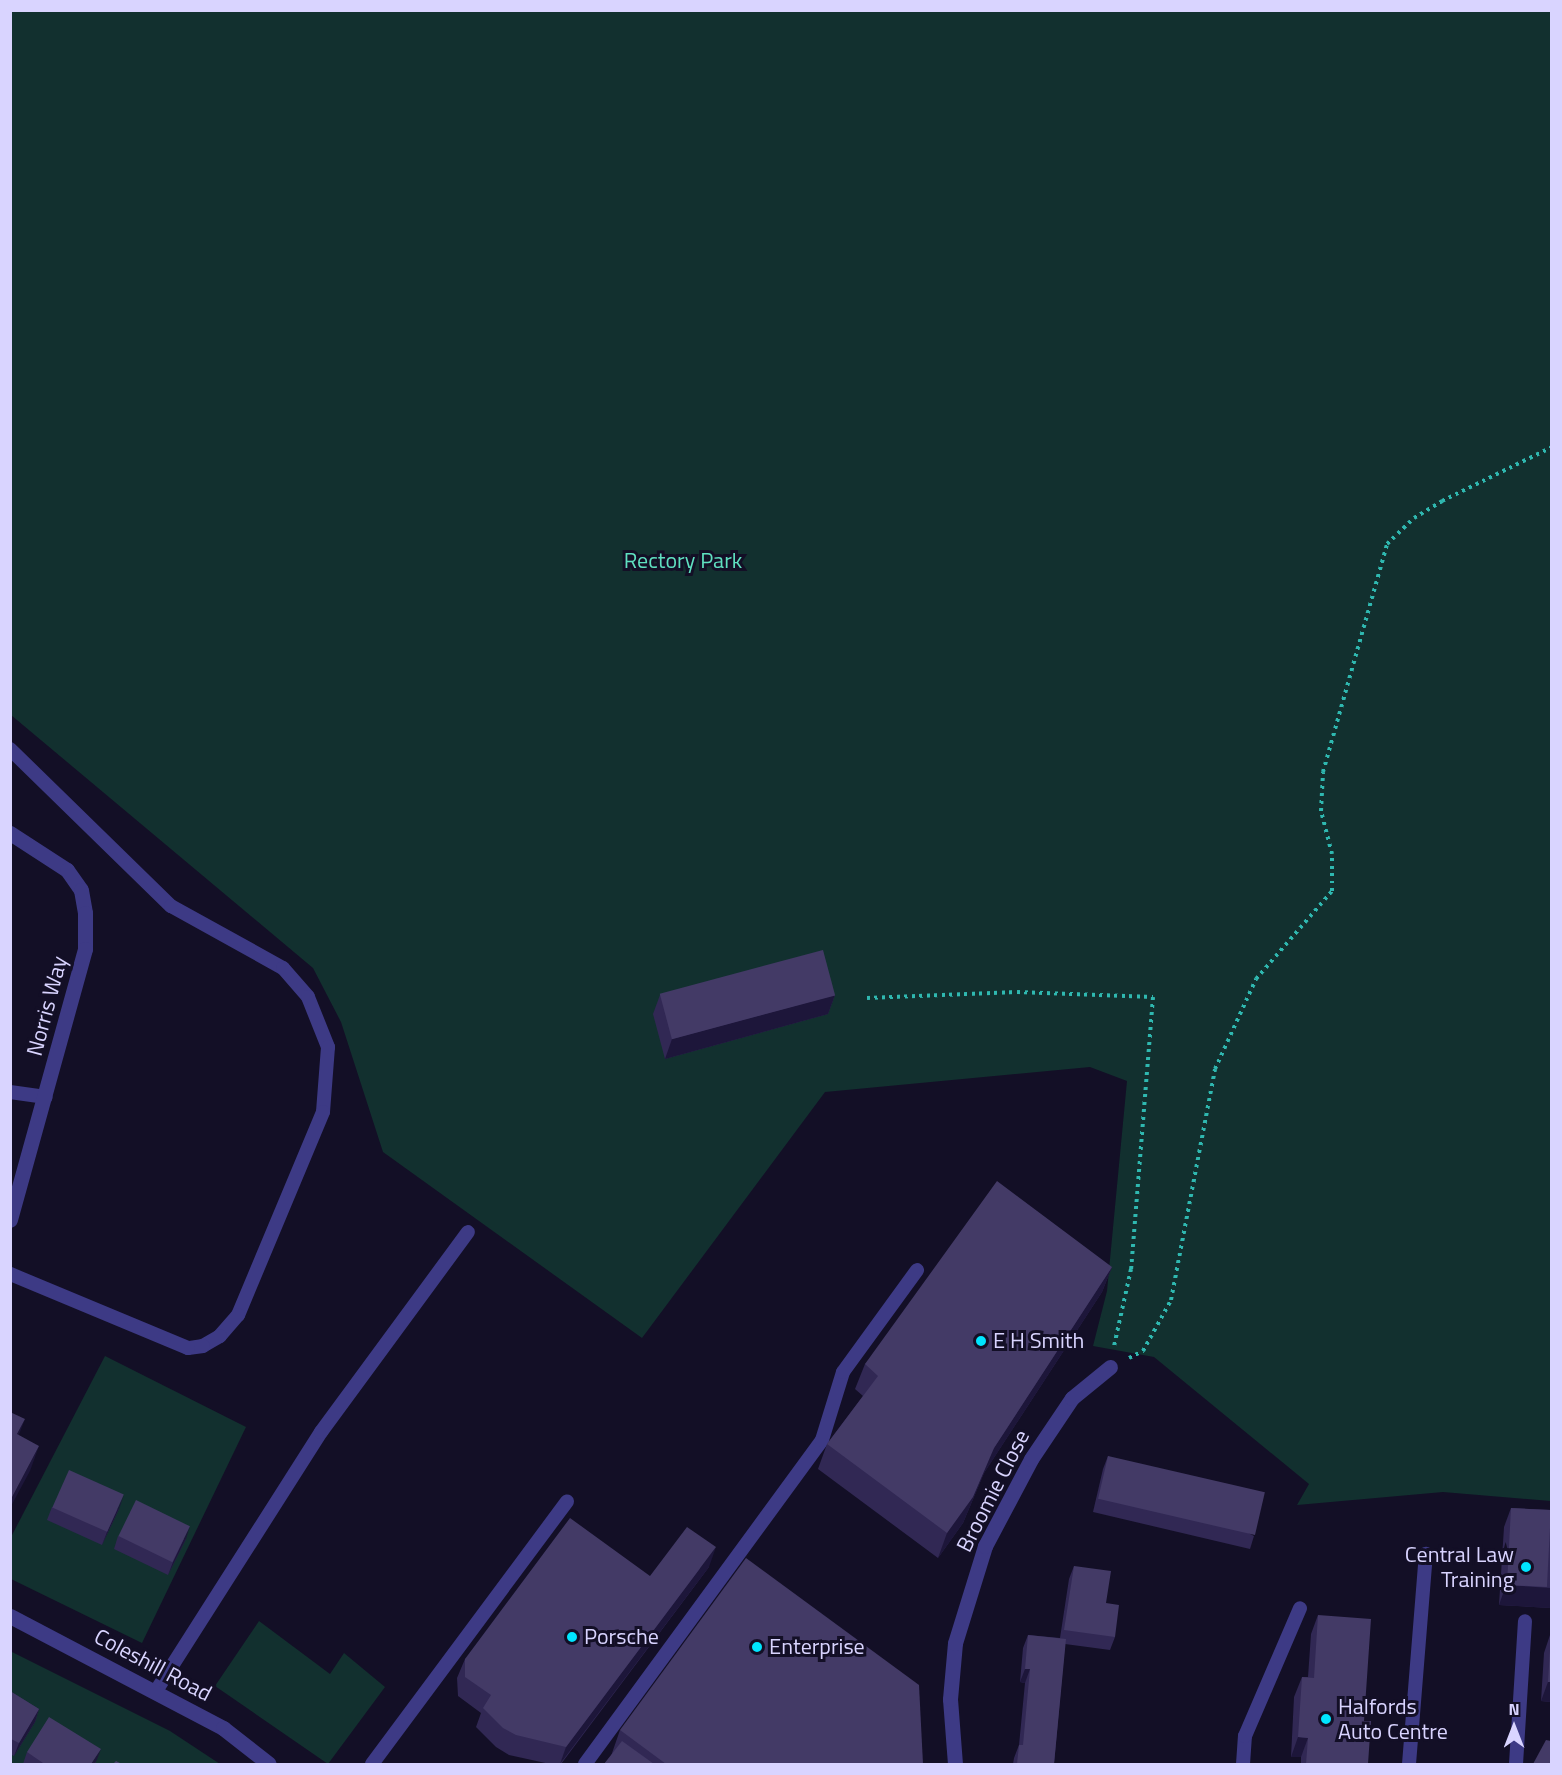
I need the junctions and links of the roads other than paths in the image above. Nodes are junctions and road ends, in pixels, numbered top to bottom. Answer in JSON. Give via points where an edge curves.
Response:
{"nodes":[{"id":1,"x":10,"y":749,"type":"edge"},
{"id":2,"x":10,"y":832,"type":"edge"},
{"id":3,"x":10,"y":1092,"type":"edge"},
{"id":4,"x":46,"y":1097,"type":"junction"},
{"id":5,"x":10,"y":1220,"type":"edge"},
{"id":6,"x":468,"y":1232,"type":"dead end"},
{"id":7,"x":916,"y":1270,"type":"dead end"},
{"id":8,"x":10,"y":1274,"type":"edge"},
{"id":9,"x":1110,"y":1367,"type":"road end"},
{"id":10,"x":567,"y":1501,"type":"dead end"},
{"id":11,"x":1426,"y":1554,"type":"dead end"},
{"id":12,"x":1300,"y":1608,"type":"dead end"},
{"id":13,"x":10,"y":1616,"type":"edge"},
{"id":14,"x":1525,"y":1621,"type":"dead end"},
{"id":15,"x":156,"y":1691,"type":"junction"},
{"id":16,"x":269,"y":1764,"type":"edge"},
{"id":17,"x":372,"y":1764,"type":"edge"},
{"id":18,"x":585,"y":1764,"type":"edge"},
{"id":19,"x":955,"y":1764,"type":"edge"},
{"id":20,"x":1243,"y":1764,"type":"edge"},
{"id":21,"x":1409,"y":1764,"type":"edge"},
{"id":22,"x":1516,"y":1764,"type":"edge"}],
"edges":[{"from":1,"to":8,"type":"lane","via":[[171,906],[283,968],[308,997],[328,1047],[323,1112],[238,1315],[220,1336],[203,1346],[188,1348]]},
{"from":2,"to":4,"type":"street","name":"Norris Way","via":[[67,870],[81,890],[85,913],[85,949]]},
{"from":3,"to":4,"type":"lane"},
{"from":4,"to":5,"type":"street","name":"Norris Way"},
{"from":6,"to":15,"type":"lane","via":[[321,1432]]},
{"from":7,"to":18,"type":"lane","via":[[843,1372],[822,1440]]},
{"from":9,"to":19,"type":"street","name":"Broomie Close","via":[[1072,1398],[1031,1459],[985,1546],[956,1643],[950,1699]]},
{"from":10,"to":17,"type":"lane"},
{"from":11,"to":21,"type":"lane"},
{"from":12,"to":20,"type":"lane","via":[[1245,1736]]},
{"from":13,"to":15,"type":"street","name":"Coleshill Road"},
{"from":14,"to":22,"type":"lane"},
{"from":15,"to":16,"type":"street","name":"Coleshill Road","via":[[223,1728]]}]}
